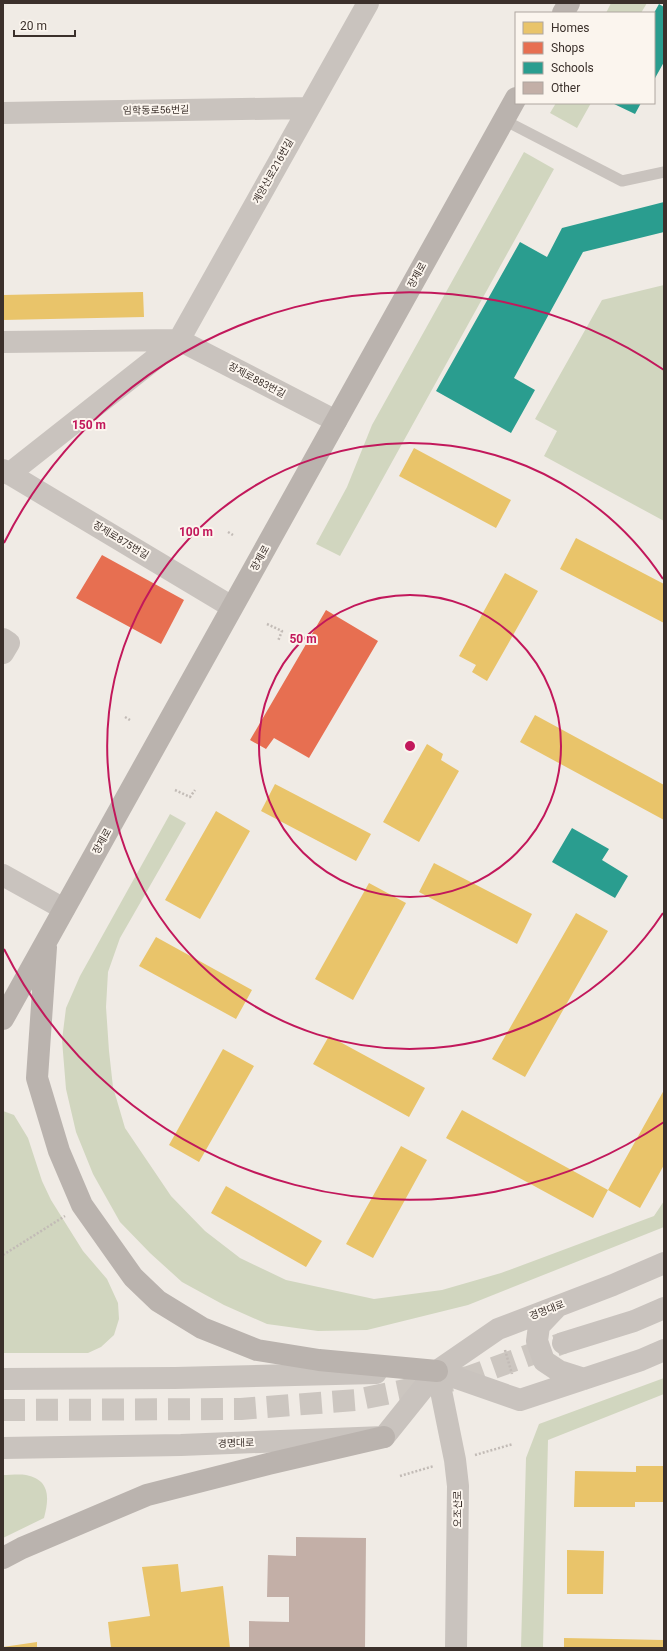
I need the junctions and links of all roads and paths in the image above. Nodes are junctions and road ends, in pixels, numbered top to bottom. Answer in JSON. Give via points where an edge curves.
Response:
{"nodes":[{"id":1,"x":368,"y":3,"type":"edge"},
{"id":2,"x":569,"y":3,"type":"edge"},
{"id":3,"x":564,"y":12,"type":"edge"},
{"id":4,"x":515,"y":100,"type":"edge"},
{"id":5,"x":309,"y":108,"type":"junction"},
{"id":6,"x":3,"y":113,"type":"edge"},
{"id":7,"x":504,"y":120,"type":"junction"},
{"id":8,"x":664,"y":172,"type":"edge"},
{"id":9,"x":179,"y":340,"type":"junction"},
{"id":10,"x":3,"y":342,"type":"edge"},
{"id":11,"x":336,"y":421,"type":"junction"},
{"id":12,"x":6,"y":472,"type":"edge"},
{"id":13,"x":228,"y":532,"type":"dead end"},
{"id":14,"x":233,"y":534,"type":"dead end"},
{"id":15,"x":232,"y":607,"type":"junction"},
{"id":16,"x":267,"y":624,"type":"dead end"},
{"id":17,"x":3,"y":639,"type":"edge"},
{"id":18,"x":278,"y":641,"type":"dead end"},
{"id":19,"x":3,"y":653,"type":"edge"},
{"id":20,"x":125,"y":717,"type":"dead end"},
{"id":21,"x":130,"y":720,"type":"dead end"},
{"id":22,"x":175,"y":790,"type":"dead end"},
{"id":23,"x":195,"y":790,"type":"dead end"},
{"id":24,"x":3,"y":875,"type":"edge"},
{"id":25,"x":64,"y":909,"type":"junction"},
{"id":26,"x":47,"y":941,"type":"junction"},
{"id":27,"x":3,"y":1019,"type":"edge"},
{"id":28,"x":68,"y":1214,"type":"dead end"},
{"id":29,"x":3,"y":1254,"type":"edge"},
{"id":30,"x":664,"y":1263,"type":"edge"},
{"id":31,"x":558,"y":1306,"type":"junction"},
{"id":32,"x":664,"y":1308,"type":"edge"},
{"id":33,"x":498,"y":1329,"type":"junction"},
{"id":34,"x":563,"y":1343,"type":"tunnel mouth"},
{"id":35,"x":664,"y":1350,"type":"edge"},
{"id":36,"x":437,"y":1371,"type":"junction"},
{"id":37,"x":3,"y":1379,"type":"edge"},
{"id":38,"x":584,"y":1379,"type":"junction"},
{"id":39,"x":520,"y":1400,"type":"junction"},
{"id":40,"x":384,"y":1437,"type":"junction"},
{"id":41,"x":3,"y":1448,"type":"edge"},
{"id":42,"x":3,"y":1558,"type":"edge"},
{"id":43,"x":456,"y":1648,"type":"edge"}],
"edges":[{"from":1,"to":5,"type":"street","name":"계양산로216번길"},
{"from":2,"to":3,"type":"main road"},
{"from":4,"to":7,"type":"main road","name":"장제로"},
{"from":5,"to":6,"type":"street","name":"임학동로56번길"},
{"from":5,"to":9,"type":"street","name":"계양산로216번길"},
{"from":7,"to":8,"type":"lane","via":[[622,180]]},
{"from":7,"to":11,"type":"main road","name":"장제로"},
{"from":9,"to":10,"type":"street","name":"장제로883번길"},
{"from":9,"to":11,"type":"street","name":"장제로883번길"},
{"from":9,"to":12,"type":"street","name":"장제로875번길"},
{"from":11,"to":15,"type":"main road","name":"장제로"},
{"from":12,"to":15,"type":"street","name":"장제로875번길"},
{"from":13,"to":14,"type":"path"},
{"from":15,"to":25,"type":"main road","name":"장제로"},
{"from":16,"to":18,"type":"path","via":[[282,631]]},
{"from":17,"to":19,"type":"street","via":[[9,642]]},
{"from":20,"to":21,"type":"path"},
{"from":22,"to":23,"type":"path","via":[[190,797]]},
{"from":24,"to":25,"type":"street"},
{"from":25,"to":26,"type":"main road","name":"장제로"},
{"from":26,"to":27,"type":"main road","name":"장제로"},
{"from":26,"to":36,"type":"main road","via":[[37,1078],[59,1151],[82,1205],[133,1277],[158,1301],[202,1328],[257,1350],[319,1360]]},
{"from":28,"to":29,"type":"path"},
{"from":30,"to":31,"type":"street","name":"경명대로"},
{"from":31,"to":33,"type":"street","name":"경명대로"},
{"from":31,"to":38,"type":"street","via":[[539,1326],[537,1341],[544,1361],[559,1371]]},
{"from":32,"to":34,"type":"street"},
{"from":33,"to":36,"type":"street","name":"경명대로"},
{"from":33,"to":39,"type":"path"},
{"from":35,"to":38,"type":"street"},
{"from":36,"to":37,"type":"street","via":[[175,1378]]},
{"from":36,"to":39,"type":"street"},
{"from":36,"to":40,"type":"street","name":"경명대로"},
{"from":36,"to":43,"type":"street","name":"오조산로","via":[[458,1486]]},
{"from":38,"to":39,"type":"street"},
{"from":40,"to":41,"type":"street","name":"경명대로","via":[[181,1445]]},
{"from":40,"to":42,"type":"main road","via":[[146,1495]]}]}
